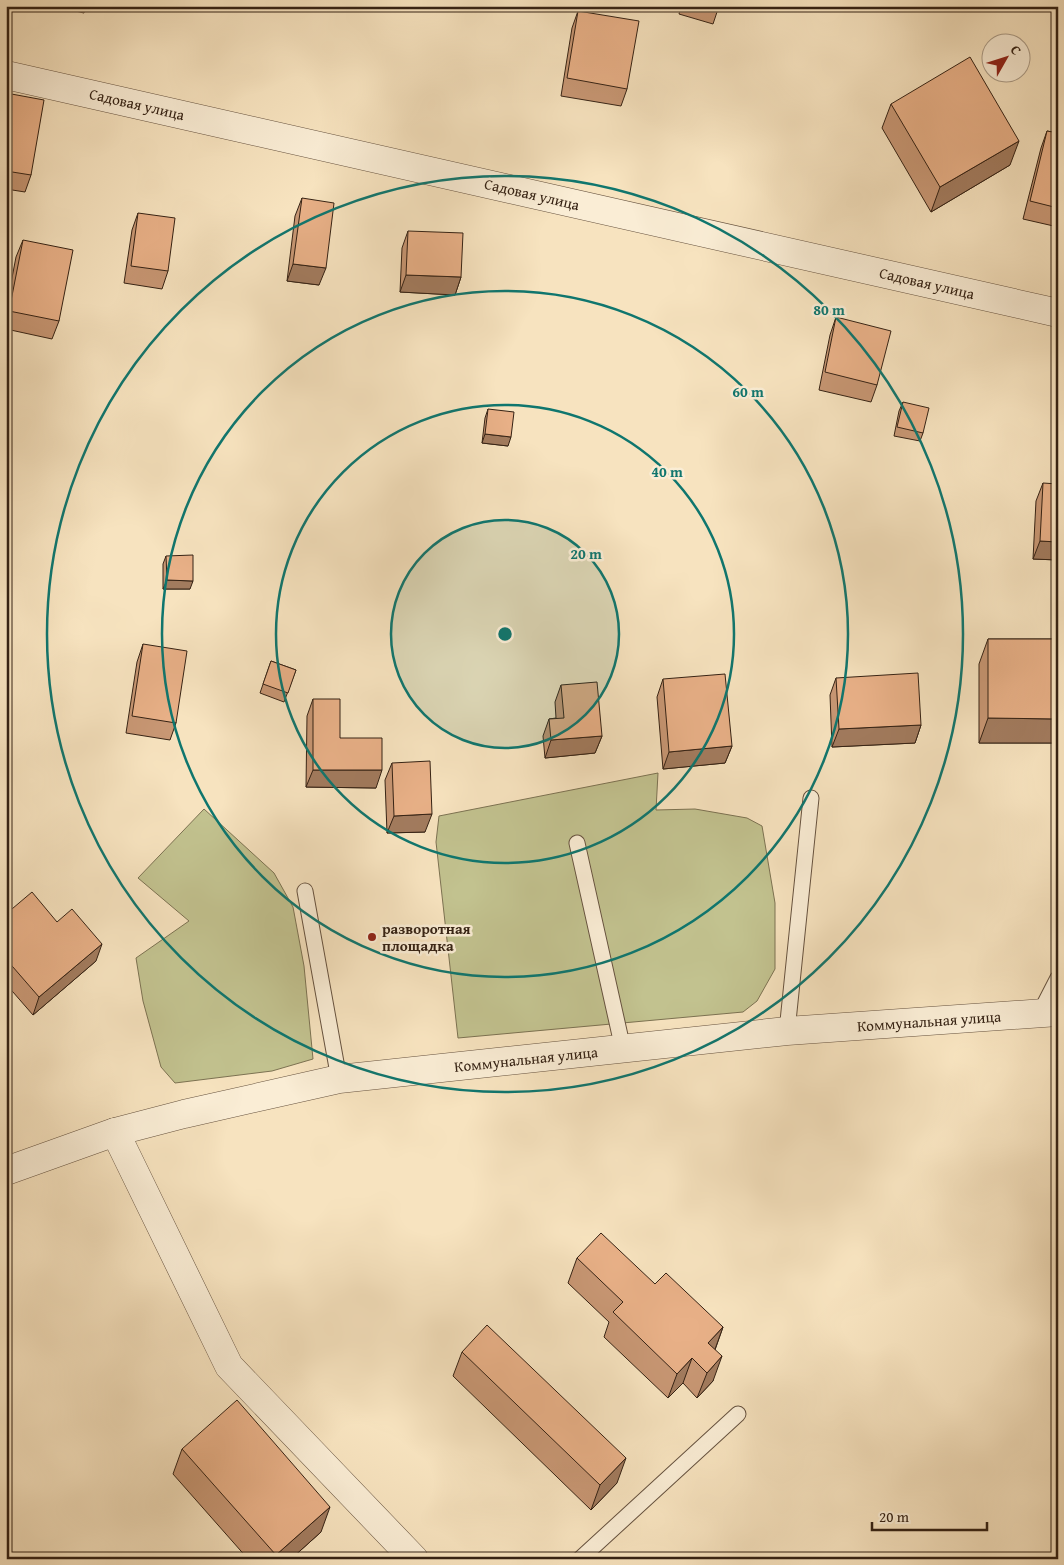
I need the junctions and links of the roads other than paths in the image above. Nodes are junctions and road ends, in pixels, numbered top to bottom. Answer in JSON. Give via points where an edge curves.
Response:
{"nodes":[{"id":1,"x":6,"y":75,"type":"edge"},
{"id":2,"x":1058,"y":312,"type":"edge"},
{"id":3,"x":811,"y":798,"type":"dead end"},
{"id":4,"x":577,"y":843,"type":"dead end"},
{"id":5,"x":305,"y":891,"type":"dead end"},
{"id":6,"x":1058,"y":978,"type":"edge"},
{"id":7,"x":1049,"y":1013,"type":"edge"},
{"id":8,"x":787,"y":1031,"type":"junction"},
{"id":9,"x":623,"y":1049,"type":"junction"},
{"id":10,"x":338,"y":1079,"type":"junction"},
{"id":11,"x":115,"y":1132,"type":"junction"},
{"id":12,"x":6,"y":1171,"type":"edge"},
{"id":13,"x":738,"y":1414,"type":"dead end"},
{"id":14,"x":405,"y":1556,"type":"edge"},
{"id":15,"x":580,"y":1559,"type":"edge"}],
"edges":[{"from":1,"to":2,"type":"street","name":"Садовая улица"},
{"from":3,"to":8,"type":"lane"},
{"from":4,"to":9,"type":"lane"},
{"from":5,"to":10,"type":"lane"},
{"from":6,"to":7,"type":"lane"},
{"from":7,"to":8,"type":"street","name":"Коммунальная улица"},
{"from":8,"to":9,"type":"street","name":"Коммунальная улица"},
{"from":9,"to":10,"type":"street","name":"Коммунальная улица"},
{"from":10,"to":11,"type":"street","name":"Коммунальная улица"},
{"from":11,"to":12,"type":"street","name":"Коммунальная улица"},
{"from":11,"to":14,"type":"street","via":[[229,1366]]},
{"from":13,"to":15,"type":"lane"}]}
